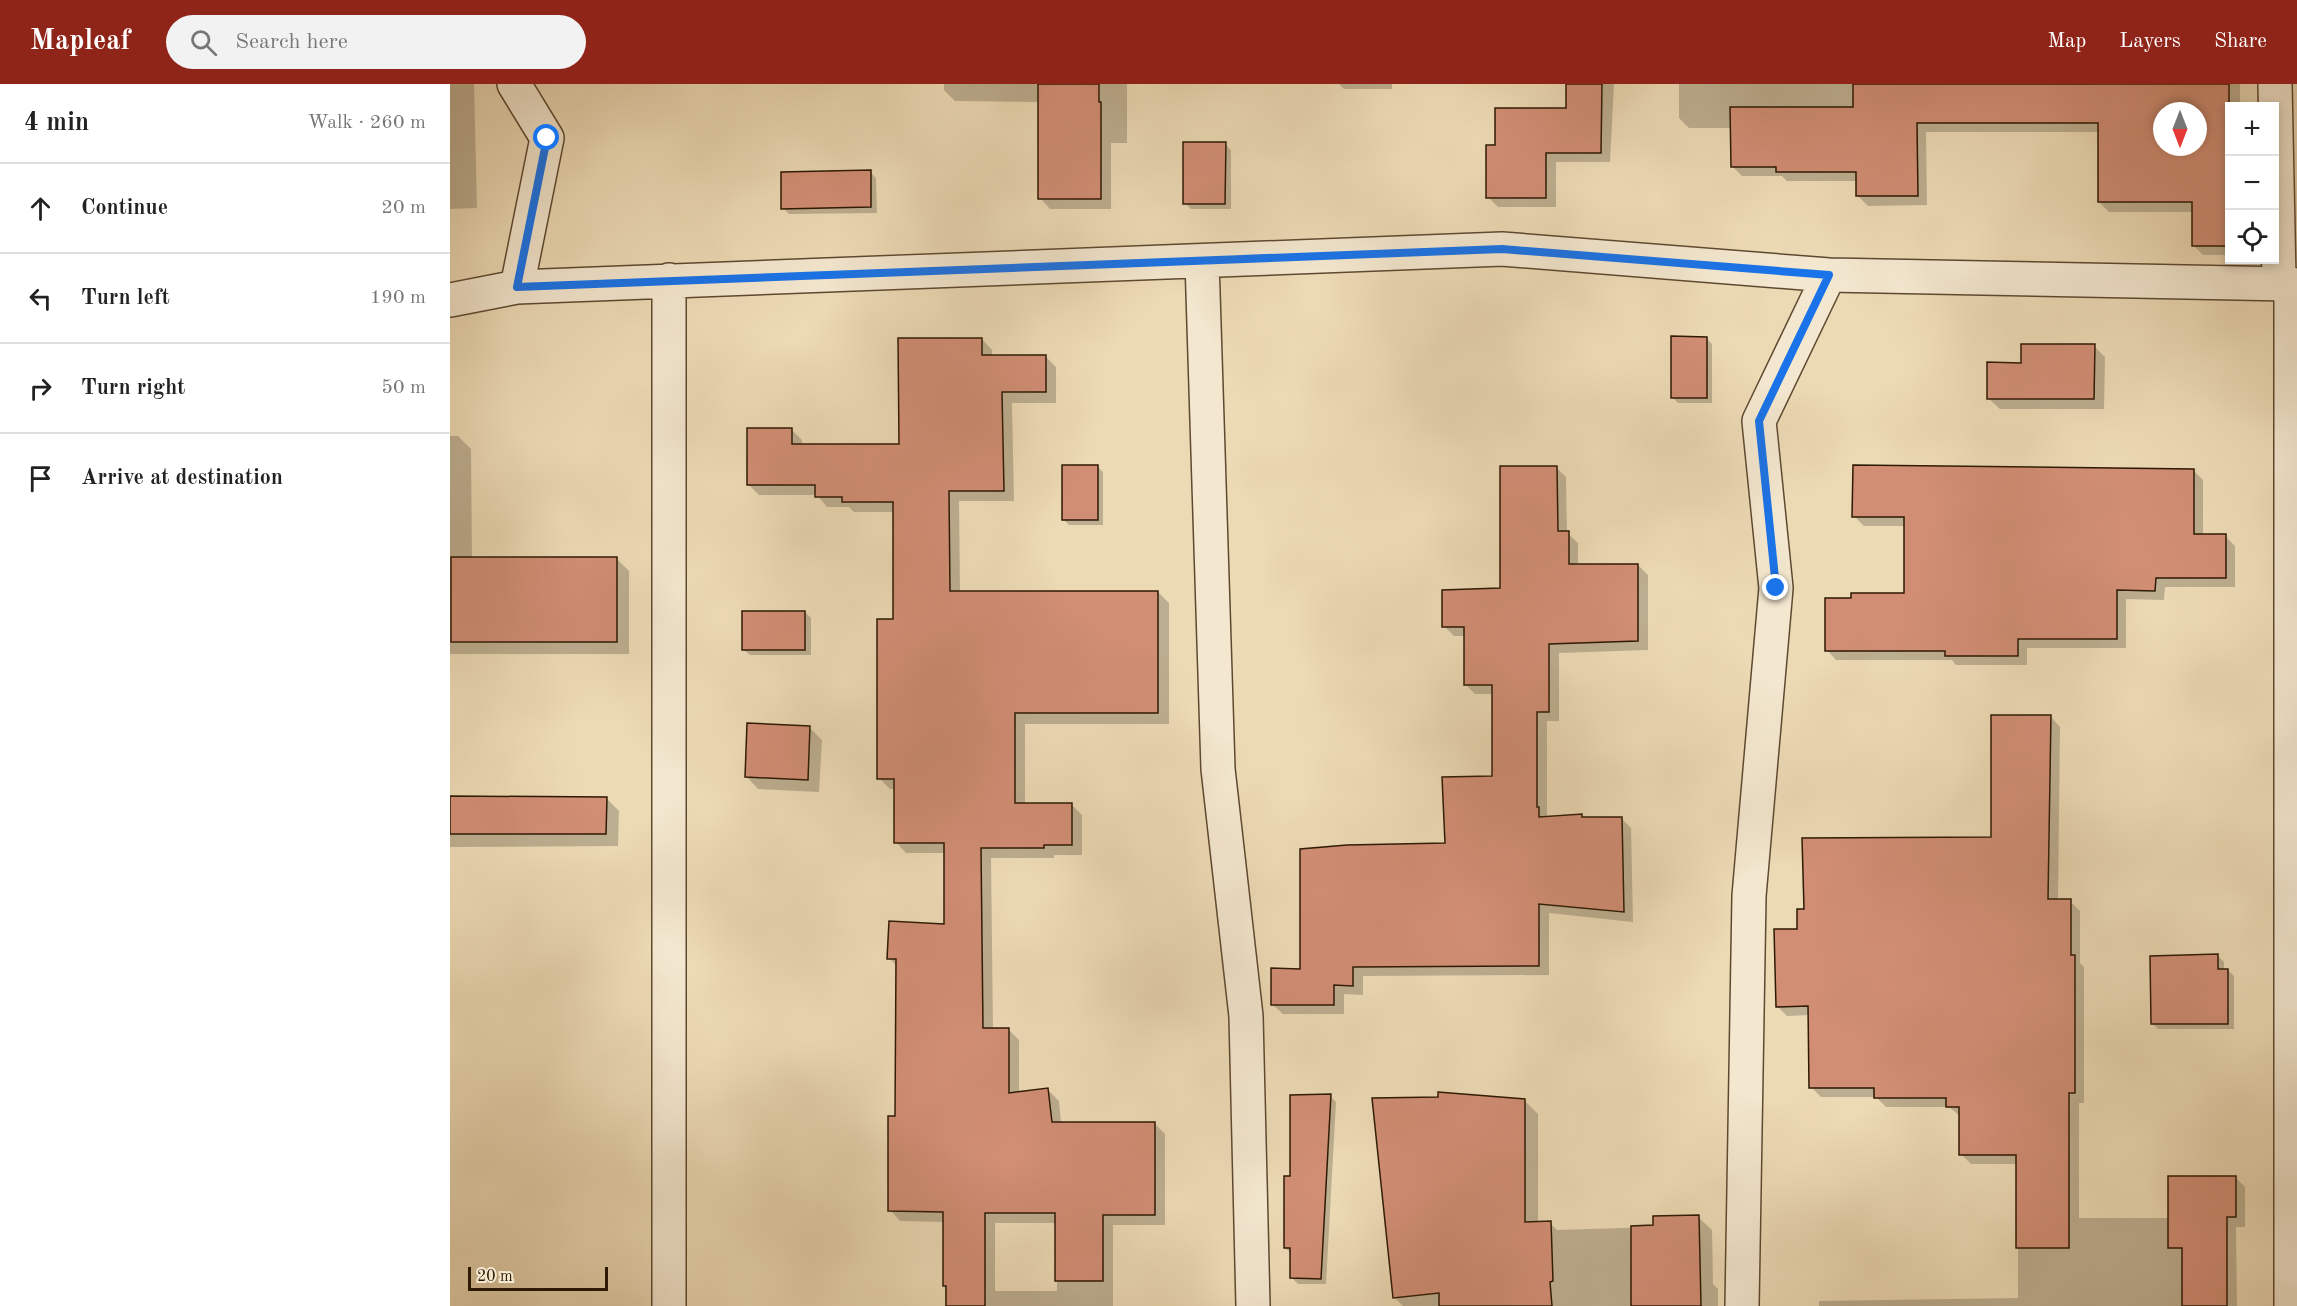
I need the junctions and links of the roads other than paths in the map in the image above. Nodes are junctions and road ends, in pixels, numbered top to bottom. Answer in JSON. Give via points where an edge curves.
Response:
{"nodes":[{"id":1,"x":514,"y":84,"type":"edge"},
{"id":2,"x":2275,"y":84,"type":"edge"},
{"id":3,"x":1202,"y":261,"type":"junction"},
{"id":4,"x":1829,"y":275,"type":"junction"},
{"id":5,"x":669,"y":280,"type":"junction"},
{"id":6,"x":2289,"y":280,"type":"edge"},
{"id":7,"x":517,"y":287,"type":"junction"},
{"id":8,"x":450,"y":300,"type":"edge"},
{"id":9,"x":669,"y":1306,"type":"edge"},
{"id":10,"x":1253,"y":1306,"type":"edge"},
{"id":11,"x":1742,"y":1306,"type":"edge"},
{"id":12,"x":2291,"y":1306,"type":"edge"}],
"edges":[{"from":1,"to":7,"type":"street","via":[[547,138]]},
{"from":2,"to":6,"type":"street"},
{"from":3,"to":4,"type":"street","via":[[1502,249]]},
{"from":3,"to":5,"type":"street"},
{"from":3,"to":10,"type":"street","via":[[1218,769],[1246,1016]]},
{"from":4,"to":6,"type":"street"},
{"from":4,"to":11,"type":"street","via":[[1759,421],[1776,588],[1749,896]]},
{"from":5,"to":7,"type":"street"},
{"from":5,"to":9,"type":"street"},
{"from":6,"to":12,"type":"street"},
{"from":7,"to":8,"type":"street"}]}
